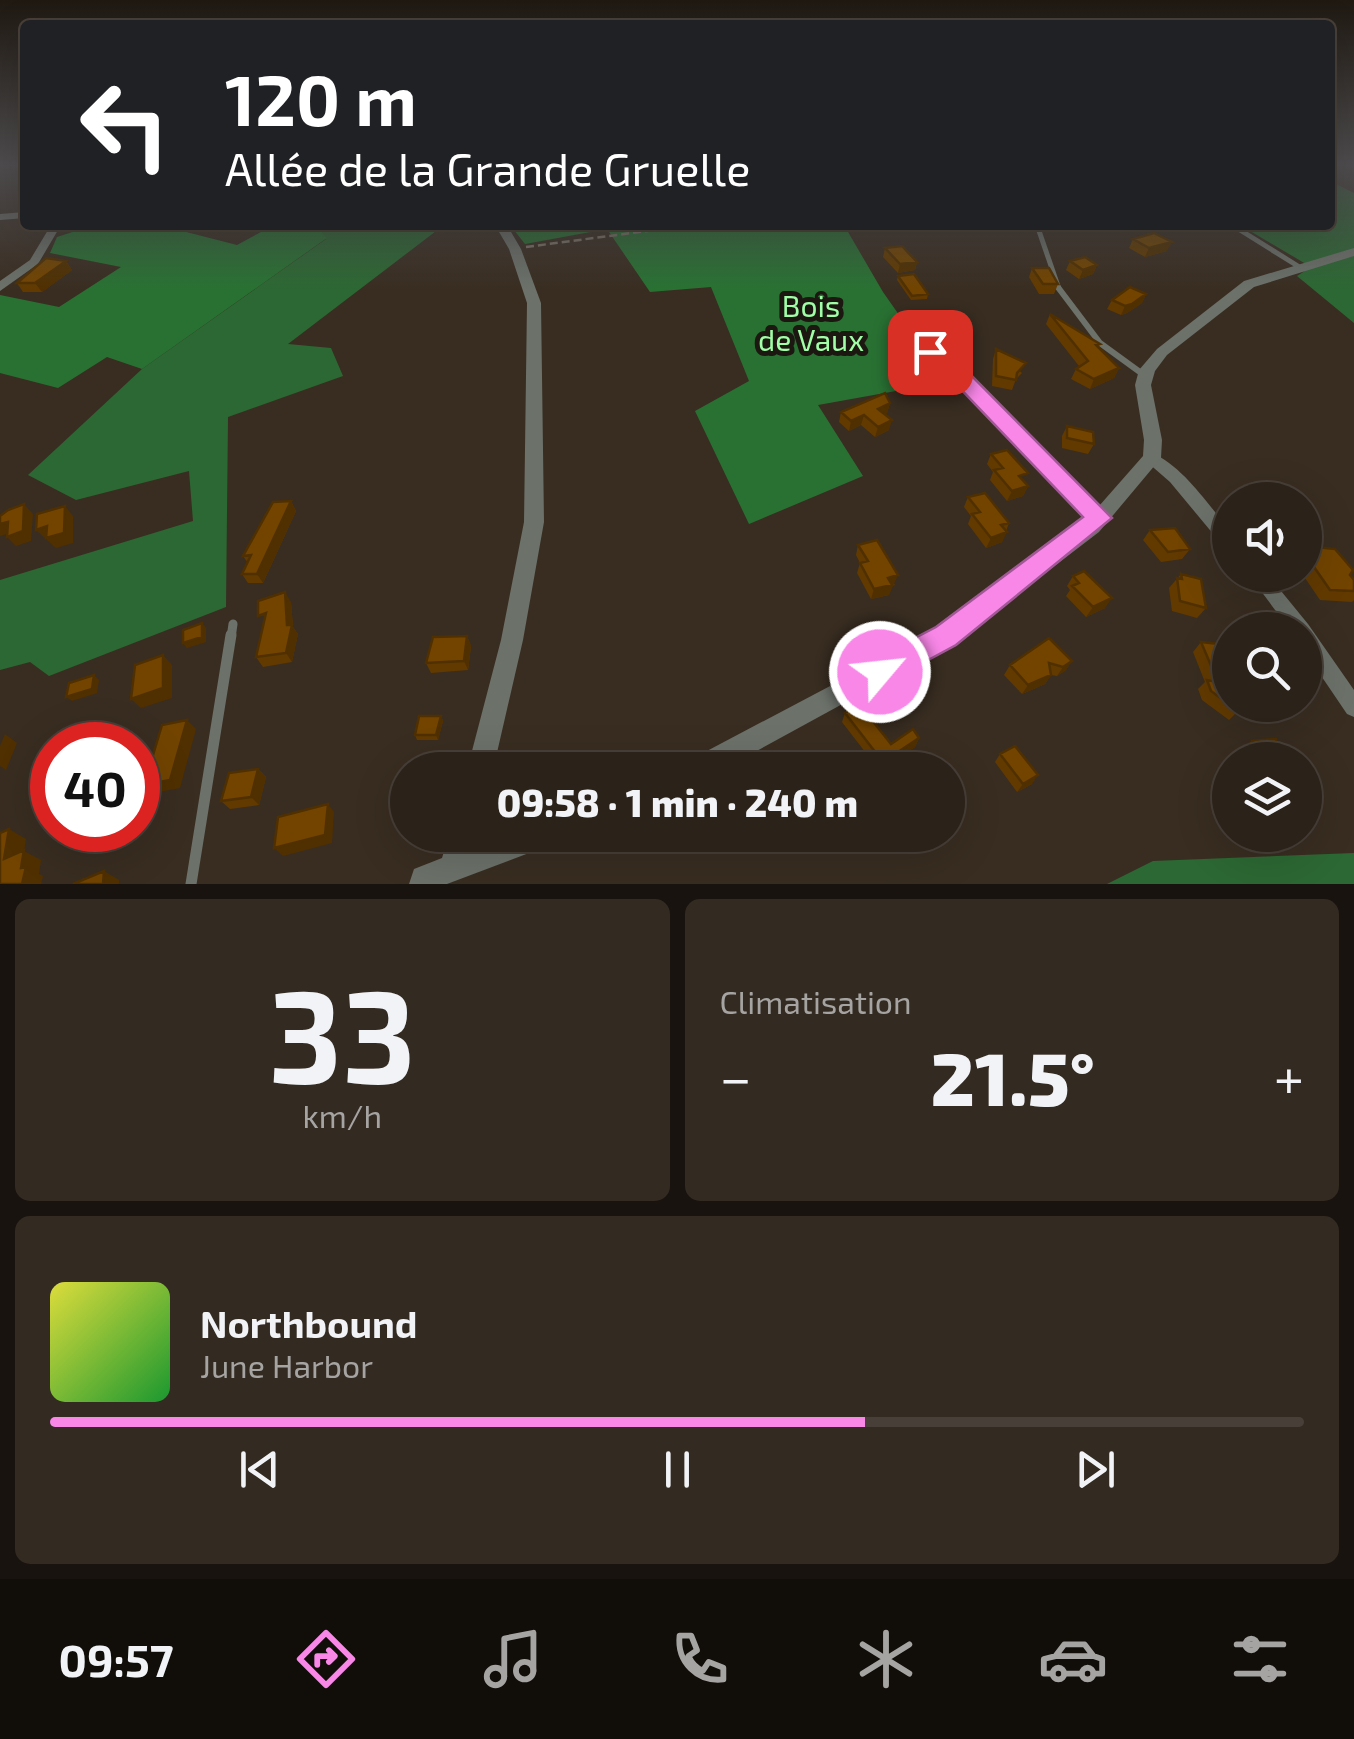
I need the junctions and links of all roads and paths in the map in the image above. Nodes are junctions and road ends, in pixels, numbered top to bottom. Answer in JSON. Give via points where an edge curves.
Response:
{"nodes":[{"id":1,"x":53,"y":230,"type":"edge"},
{"id":2,"x":504,"y":230,"type":"edge"},
{"id":3,"x":638,"y":230,"type":"edge"},
{"id":4,"x":1038,"y":230,"type":"edge"},
{"id":5,"x":1240,"y":230,"type":"edge"},
{"id":6,"x":515,"y":249,"type":"junction"},
{"id":7,"x":1354,"y":252,"type":"edge"},
{"id":8,"x":1302,"y":268,"type":"junction"},
{"id":9,"x":0,"y":286,"type":"edge"},
{"id":10,"x":908,"y":320,"type":"dead end"},
{"id":11,"x":1145,"y":375,"type":"junction"},
{"id":12,"x":1152,"y":458,"type":"junction"},
{"id":13,"x":1100,"y":518,"type":"junction"},
{"id":14,"x":1212,"y":521,"type":"edge"},
{"id":15,"x":1271,"y":592,"type":"edge"},
{"id":16,"x":1287,"y":612,"type":"edge"},
{"id":17,"x":234,"y":624,"type":"dead end"},
{"id":18,"x":1322,"y":661,"type":"edge"},
{"id":19,"x":1354,"y":707,"type":"edge"},
{"id":20,"x":484,"y":752,"type":"edge"},
{"id":21,"x":730,"y":752,"type":"edge"},
{"id":22,"x":458,"y":852,"type":"edge"},
{"id":23,"x":493,"y":852,"type":"edge"},
{"id":24,"x":454,"y":866,"type":"junction"},
{"id":25,"x":418,"y":882,"type":"edge"},
{"id":26,"x":191,"y":884,"type":"edge"}],
"edges":[{"from":1,"to":9,"type":"street","via":[[34,262]]},
{"from":2,"to":6,"type":"street"},
{"from":3,"to":6,"type":"path"},
{"from":4,"to":11,"type":"lane","via":[[1054,282],[1100,343]]},
{"from":5,"to":8,"type":"lane"},
{"from":6,"to":20,"type":"street","via":[[537,334],[534,522]]},
{"from":7,"to":8,"type":"street"},
{"from":8,"to":11,"type":"street","via":[[1238,290],[1162,352]]},
{"from":10,"to":13,"type":"lane","via":[[930,352]]},
{"from":11,"to":12,"type":"street"},
{"from":12,"to":13,"type":"street"},
{"from":12,"to":14,"type":"street"},
{"from":13,"to":21,"type":"street","via":[[946,636]]},
{"from":15,"to":16,"type":"street"},
{"from":17,"to":26,"type":"lane"},
{"from":18,"to":19,"type":"street"},
{"from":22,"to":24,"type":"street"},
{"from":23,"to":24,"type":"street"},
{"from":24,"to":25,"type":"street"}]}
